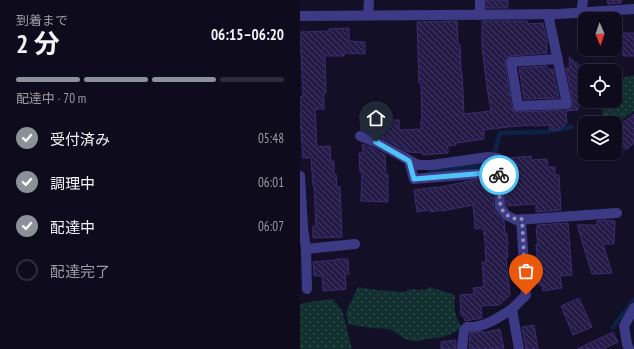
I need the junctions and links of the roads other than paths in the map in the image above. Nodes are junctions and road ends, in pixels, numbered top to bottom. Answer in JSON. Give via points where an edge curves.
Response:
{"nodes":[{"id":1,"x":369,"y":0,"type":"edge"},
{"id":2,"x":480,"y":0,"type":"edge"},
{"id":3,"x":583,"y":0,"type":"edge"},
{"id":4,"x":634,"y":9,"type":"edge"},
{"id":5,"x":581,"y":12,"type":"edge"},
{"id":6,"x":594,"y":12,"type":"edge"},
{"id":7,"x":578,"y":13,"type":"edge"},
{"id":8,"x":548,"y":14,"type":"junction"},
{"id":9,"x":368,"y":15,"type":"junction"},
{"id":10,"x":480,"y":15,"type":"junction"},
{"id":11,"x":300,"y":16,"type":"edge"},
{"id":12,"x":558,"y":59,"type":"junction"},
{"id":13,"x":360,"y":136,"type":"dead end"},
{"id":14,"x":409,"y":161,"type":"junction"},
{"id":15,"x":300,"y":172,"type":"edge"},
{"id":16,"x":498,"y":172,"type":"junction"},
{"id":17,"x":300,"y":176,"type":"edge"},
{"id":18,"x":617,"y":213,"type":"dead end"},
{"id":19,"x":522,"y":219,"type":"junction"},
{"id":20,"x":355,"y":244,"type":"dead end"},
{"id":21,"x":306,"y":249,"type":"junction"},
{"id":22,"x":307,"y":289,"type":"dead end"},
{"id":23,"x":634,"y":308,"type":"edge"},
{"id":24,"x":512,"y":309,"type":"junction"},
{"id":25,"x":462,"y":349,"type":"edge"},
{"id":26,"x":519,"y":349,"type":"edge"},
{"id":27,"x":629,"y":349,"type":"edge"}],
"edges":[{"from":1,"to":9,"type":"street"},
{"from":2,"to":10,"type":"street"},
{"from":3,"to":5,"type":"street"},
{"from":4,"to":6,"type":"street"},
{"from":7,"to":8,"type":"street"},
{"from":8,"to":10,"type":"street"},
{"from":8,"to":12,"type":"street"},
{"from":9,"to":10,"type":"street"},
{"from":9,"to":11,"type":"street"},
{"from":12,"to":12,"type":"street","via":[[510,62],[518,106],[567,104]]},
{"from":13,"to":14,"type":"street"},
{"from":14,"to":16,"type":"street","via":[[414,179]]},
{"from":14,"to":16,"type":"street","via":[[425,165],[498,158]]},
{"from":15,"to":17,"type":"street"},
{"from":16,"to":19,"type":"street","via":[[500,207],[516,220]]},
{"from":17,"to":21,"type":"street"},
{"from":18,"to":19,"type":"street"},
{"from":19,"to":24,"type":"street","via":[[526,295]]},
{"from":20,"to":21,"type":"street"},
{"from":21,"to":22,"type":"street"},
{"from":23,"to":27,"type":"street","via":[[624,326]]},
{"from":24,"to":25,"type":"street","via":[[475,328],[467,327],[464,330]]},
{"from":24,"to":26,"type":"street"}]}
